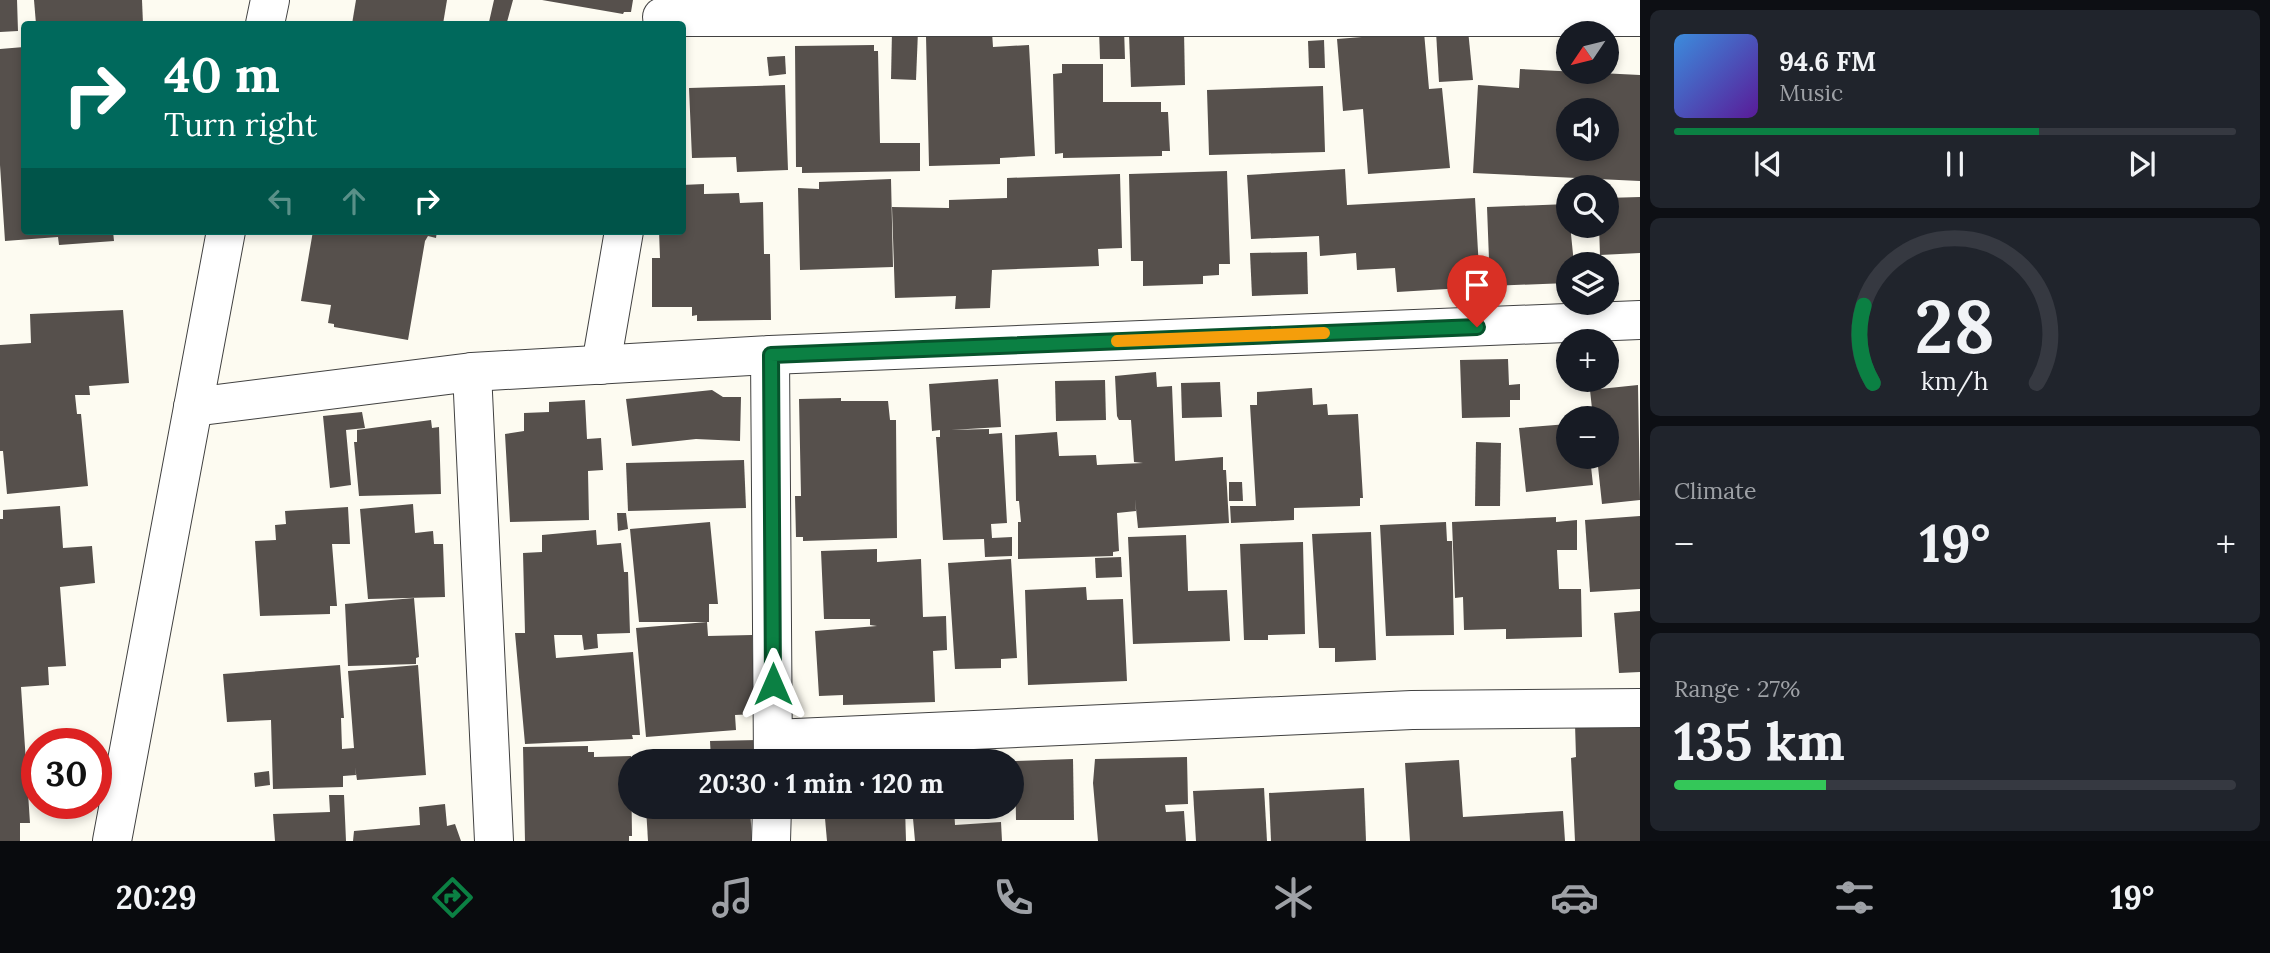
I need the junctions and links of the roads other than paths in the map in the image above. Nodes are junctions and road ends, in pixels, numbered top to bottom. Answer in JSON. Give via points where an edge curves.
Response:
{"nodes":[{"id":1,"x":270,"y":0,"type":"edge"},
{"id":2,"x":662,"y":14,"type":"edge"},
{"id":3,"x":1640,"y":17,"type":"edge"},
{"id":4,"x":266,"y":21,"type":"edge"},
{"id":5,"x":225,"y":235,"type":"edge"},
{"id":6,"x":623,"y":235,"type":"edge"},
{"id":7,"x":1640,"y":320,"type":"edge"},
{"id":8,"x":771,"y":355,"type":"junction"},
{"id":9,"x":601,"y":365,"type":"junction"},
{"id":10,"x":472,"y":372,"type":"junction"},
{"id":11,"x":193,"y":407,"type":"junction"},
{"id":12,"x":1640,"y":708,"type":"edge"},
{"id":13,"x":774,"y":749,"type":"edge"},
{"id":14,"x":790,"y":749,"type":"edge"},
{"id":15,"x":772,"y":819,"type":"edge"},
{"id":16,"x":112,"y":841,"type":"edge"},
{"id":17,"x":494,"y":841,"type":"edge"},
{"id":18,"x":771,"y":841,"type":"edge"}],
"edges":[{"from":1,"to":4,"type":"street"},
{"from":2,"to":3,"type":"street"},
{"from":5,"to":11,"type":"street"},
{"from":6,"to":9,"type":"street"},
{"from":7,"to":8,"type":"street"},
{"from":8,"to":9,"type":"street"},
{"from":8,"to":13,"type":"street"},
{"from":9,"to":10,"type":"street"},
{"from":10,"to":11,"type":"street"},
{"from":10,"to":17,"type":"street"},
{"from":11,"to":16,"type":"street"},
{"from":12,"to":14,"type":"street","via":[[1412,710]]},
{"from":15,"to":18,"type":"street"}]}
